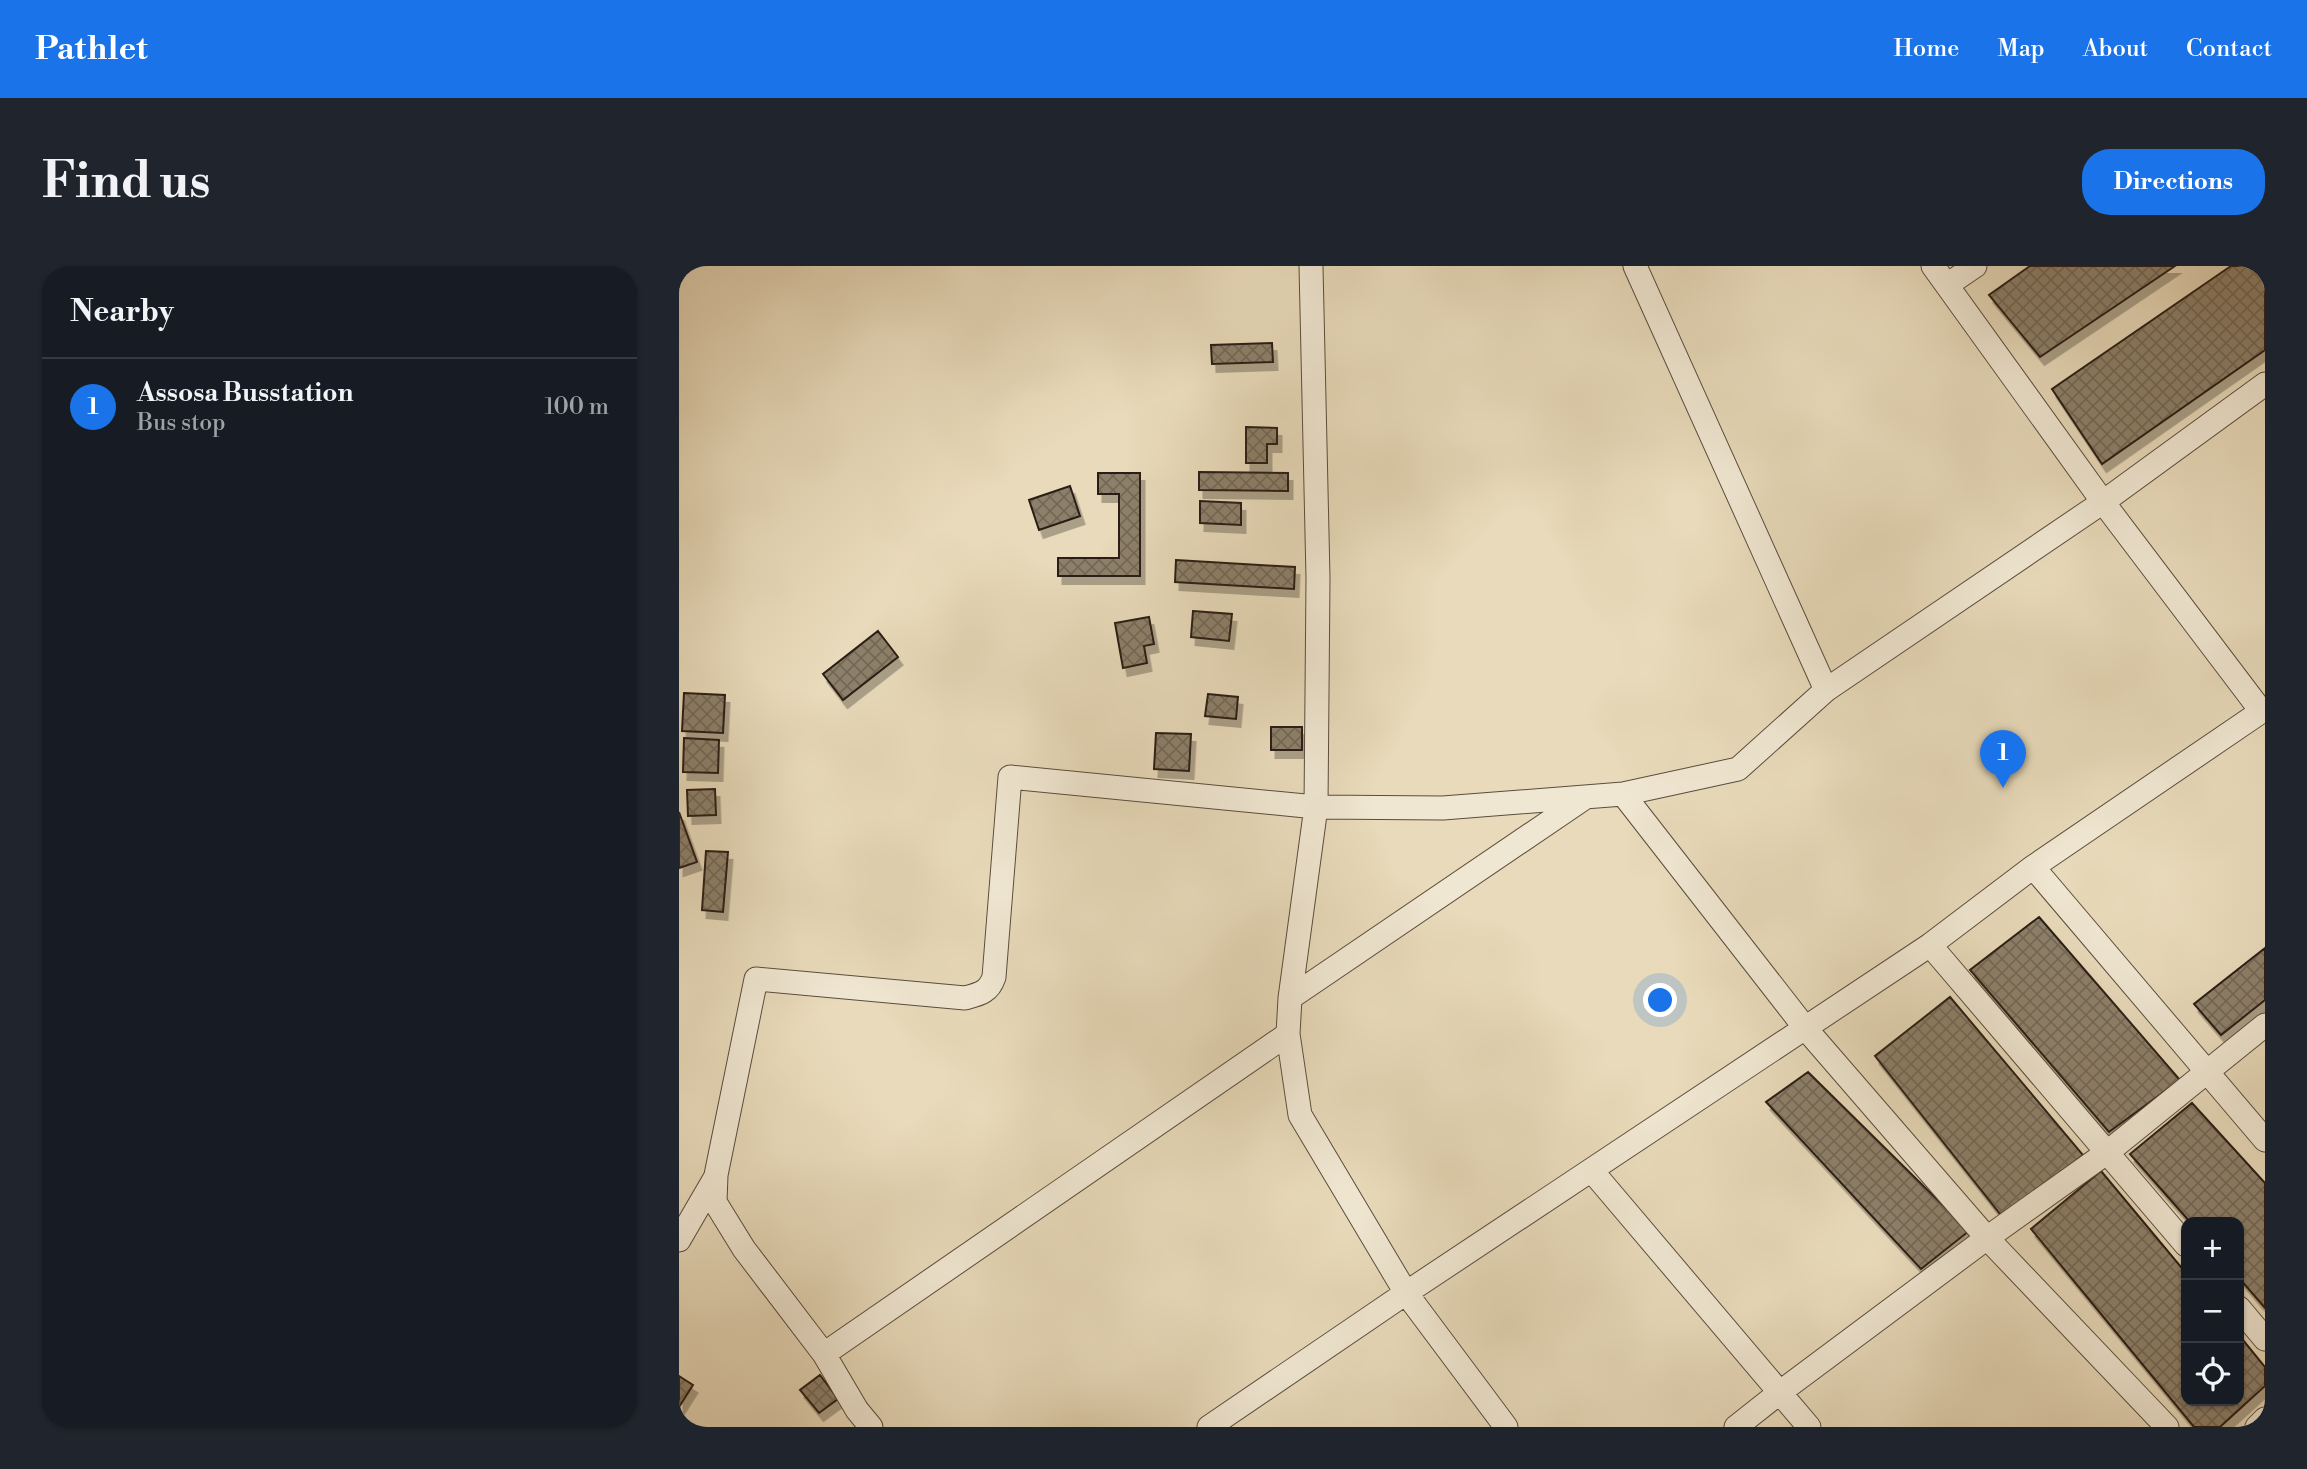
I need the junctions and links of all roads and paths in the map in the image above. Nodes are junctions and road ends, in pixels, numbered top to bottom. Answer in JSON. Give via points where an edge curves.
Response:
{"nodes":[{"id":1,"x":1311,"y":266,"type":"edge"},
{"id":2,"x":1635,"y":266,"type":"edge"},
{"id":3,"x":1975,"y":266,"type":"edge"},
{"id":4,"x":1940,"y":275,"type":"edge"},
{"id":5,"x":2265,"y":384,"type":"edge"},
{"id":6,"x":2103,"y":502,"type":"junction"},
{"id":7,"x":1826,"y":691,"type":"junction"},
{"id":8,"x":2263,"y":711,"type":"edge"},
{"id":9,"x":1623,"y":794,"type":"junction"},
{"id":10,"x":1586,"y":797,"type":"junction"},
{"id":11,"x":1316,"y":807,"type":"junction"},
{"id":12,"x":2033,"y":867,"type":"junction"},
{"id":13,"x":1930,"y":945,"type":"junction"},
{"id":14,"x":1290,"y":998,"type":"junction"},
{"id":15,"x":2265,"y":1025,"type":"edge"},
{"id":16,"x":1805,"y":1030,"type":"junction"},
{"id":17,"x":1288,"y":1034,"type":"junction"},
{"id":18,"x":2207,"y":1073,"type":"junction"},
{"id":19,"x":2265,"y":1140,"type":"edge"},
{"id":20,"x":2109,"y":1152,"type":"junction"},
{"id":21,"x":1592,"y":1171,"type":"junction"},
{"id":22,"x":716,"y":1175,"type":"junction"},
{"id":23,"x":1987,"y":1238,"type":"junction"},
{"id":24,"x":2181,"y":1239,"type":"edge"},
{"id":25,"x":679,"y":1240,"type":"edge"},
{"id":26,"x":1406,"y":1293,"type":"junction"},
{"id":27,"x":2244,"y":1314,"type":"edge"},
{"id":28,"x":2265,"y":1339,"type":"edge"},
{"id":29,"x":824,"y":1354,"type":"junction"},
{"id":30,"x":1779,"y":1393,"type":"junction"},
{"id":31,"x":2265,"y":1419,"type":"edge"},
{"id":32,"x":871,"y":1427,"type":"edge"},
{"id":33,"x":1209,"y":1427,"type":"edge"},
{"id":34,"x":1506,"y":1427,"type":"edge"},
{"id":35,"x":1737,"y":1427,"type":"edge"},
{"id":36,"x":1809,"y":1427,"type":"edge"},
{"id":37,"x":2167,"y":1427,"type":"edge"},
{"id":38,"x":2257,"y":1427,"type":"edge"}],
"edges":[{"from":1,"to":11,"type":"street","via":[[1318,578]]},
{"from":2,"to":7,"type":"street"},
{"from":3,"to":4,"type":"street"},
{"from":4,"to":6,"type":"street"},
{"from":5,"to":6,"type":"street"},
{"from":6,"to":7,"type":"street"},
{"from":6,"to":8,"type":"street"},
{"from":7,"to":9,"type":"street","via":[[1738,769]]},
{"from":8,"to":12,"type":"street"},
{"from":9,"to":10,"type":"street"},
{"from":9,"to":16,"type":"street"},
{"from":10,"to":11,"type":"street","via":[[1443,808]]},
{"from":10,"to":14,"type":"street"},
{"from":11,"to":14,"type":"street"},
{"from":11,"to":22,"type":"street","via":[[1010,777],[991,987],[965,998],[756,979]]},
{"from":12,"to":13,"type":"street"},
{"from":12,"to":18,"type":"street"},
{"from":13,"to":16,"type":"street"},
{"from":13,"to":20,"type":"street"},
{"from":14,"to":17,"type":"street"},
{"from":15,"to":18,"type":"street"},
{"from":16,"to":21,"type":"street"},
{"from":16,"to":23,"type":"street"},
{"from":17,"to":26,"type":"street","via":[[1300,1115]]},
{"from":17,"to":29,"type":"street"},
{"from":18,"to":19,"type":"street"},
{"from":18,"to":20,"type":"street"},
{"from":20,"to":23,"type":"street"},
{"from":20,"to":24,"type":"street"},
{"from":21,"to":26,"type":"street"},
{"from":21,"to":30,"type":"street"},
{"from":22,"to":25,"type":"street"},
{"from":22,"to":29,"type":"street","via":[[715,1202],[744,1249]]},
{"from":23,"to":30,"type":"street"},
{"from":23,"to":37,"type":"street"},
{"from":26,"to":33,"type":"street"},
{"from":26,"to":34,"type":"street"},
{"from":27,"to":28,"type":"street"},
{"from":29,"to":32,"type":"street"},
{"from":30,"to":35,"type":"street"},
{"from":30,"to":36,"type":"street"},
{"from":31,"to":38,"type":"street"}]}
